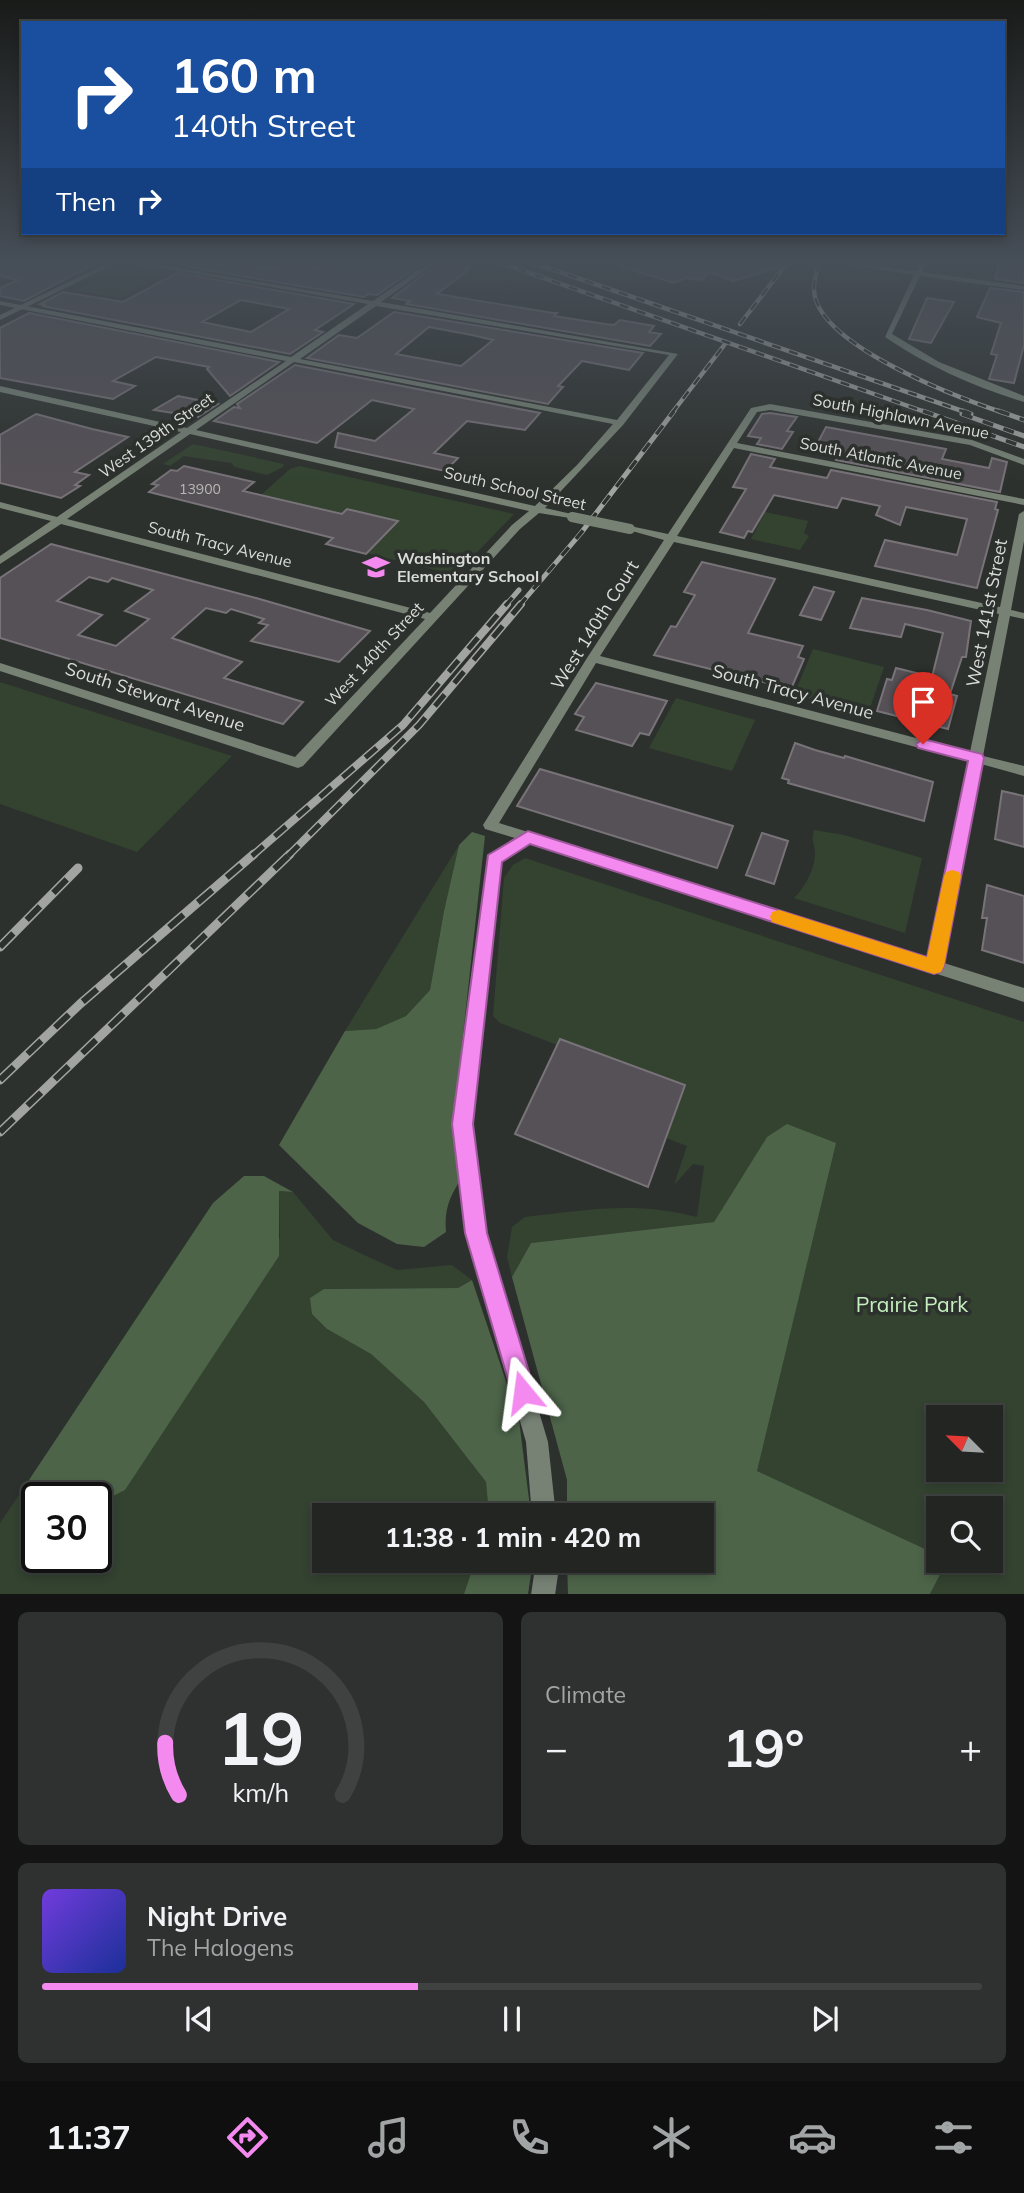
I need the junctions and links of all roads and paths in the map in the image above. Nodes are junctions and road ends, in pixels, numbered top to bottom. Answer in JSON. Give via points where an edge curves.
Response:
{"nodes":[{"id":1,"x":171,"y":337,"type":"edge"},
{"id":2,"x":325,"y":337,"type":"edge"},
{"id":3,"x":574,"y":337,"type":"edge"},
{"id":4,"x":893,"y":337,"type":"edge"},
{"id":5,"x":291,"y":361,"type":"junction"},
{"id":6,"x":0,"y":389,"type":"edge"},
{"id":7,"x":1024,"y":399,"type":"edge"},
{"id":8,"x":770,"y":407,"type":"joint"},
{"id":9,"x":620,"y":423,"type":"junction"},
{"id":10,"x":188,"y":431,"type":"junction"},
{"id":11,"x":731,"y":445,"type":"junction"},
{"id":12,"x":1024,"y":462,"type":"edge"},
{"id":13,"x":1024,"y":502,"type":"edge"},
{"id":14,"x":0,"y":505,"type":"edge"},
{"id":15,"x":540,"y":509,"type":"junction"},
{"id":16,"x":1024,"y":514,"type":"edge"},
{"id":17,"x":59,"y":521,"type":"junction"},
{"id":18,"x":671,"y":538,"type":"junction"},
{"id":19,"x":0,"y":561,"type":"edge"},
{"id":20,"x":1005,"y":611,"type":"junction"},
{"id":21,"x":1024,"y":616,"type":"edge"},
{"id":22,"x":432,"y":617,"type":"junction"},
{"id":23,"x":593,"y":658,"type":"junction"},
{"id":24,"x":0,"y":667,"type":"edge"},
{"id":25,"x":976,"y":758,"type":"junction"},
{"id":26,"x":298,"y":762,"type":"joint"},
{"id":27,"x":1024,"y":771,"type":"edge"},
{"id":28,"x":528,"y":837,"type":"junction"},
{"id":29,"x":934,"y":966,"type":"junction"},
{"id":30,"x":1024,"y":995,"type":"edge"},
{"id":31,"x":543,"y":1503,"type":"edge"},
{"id":32,"x":546,"y":1573,"type":"edge"},
{"id":33,"x":543,"y":1594,"type":"edge"}],
"edges":[{"from":1,"to":5,"type":"street"},
{"from":2,"to":5,"type":"street","name":"West 139th Street"},
{"from":3,"to":9,"type":"street","name":"West 140th Street","via":[[674,354]]},
{"from":4,"to":7,"type":"street"},
{"from":5,"to":9,"type":"street"},
{"from":5,"to":10,"type":"street","name":"West 139th Street"},
{"from":6,"to":10,"type":"street","name":"South School Street"},
{"from":8,"to":11,"type":"street","name":"West 140th Court","via":[[754,410]]},
{"from":8,"to":12,"type":"street","name":"South Highlawn Avenue","via":[[972,443]]},
{"from":9,"to":15,"type":"street","name":"West 140th Street"},
{"from":10,"to":15,"type":"street","name":"South School Street"},
{"from":10,"to":17,"type":"street","name":"West 139th Street"},
{"from":11,"to":13,"type":"street","name":"South Atlantic Avenue"},
{"from":11,"to":18,"type":"street","name":"West 140th Court"},
{"from":14,"to":17,"type":"street","name":"South Tracy Avenue"},
{"from":15,"to":18,"type":"street","name":"South School Street","bridge":true},
{"from":15,"to":22,"type":"street","name":"West 140th Street","via":[[516,527]]},
{"from":16,"to":20,"type":"street","name":"West 141st Street"},
{"from":17,"to":19,"type":"street","name":"West 139th Street"},
{"from":17,"to":22,"type":"street","name":"South Tracy Avenue"},
{"from":18,"to":20,"type":"street","name":"South School Street"},
{"from":18,"to":23,"type":"street","name":"West 140th Court"},
{"from":20,"to":21,"type":"street","name":"South School Street"},
{"from":20,"to":25,"type":"street","name":"West 141st Street"},
{"from":22,"to":26,"type":"street","name":"West 140th Street"},
{"from":23,"to":25,"type":"street","name":"South Tracy Avenue"},
{"from":23,"to":28,"type":"street","name":"West 140th Court","via":[[490,825]]},
{"from":24,"to":26,"type":"street","name":"South Stewart Avenue"},
{"from":25,"to":27,"type":"street","name":"South Tracy Avenue"},
{"from":25,"to":29,"type":"street","name":"West 141st Street"},
{"from":28,"to":29,"type":"street"},
{"from":28,"to":31,"type":"street","via":[[494,859],[462,1124],[476,1233],[537,1441]]},
{"from":29,"to":30,"type":"street"},
{"from":32,"to":33,"type":"street"}]}
